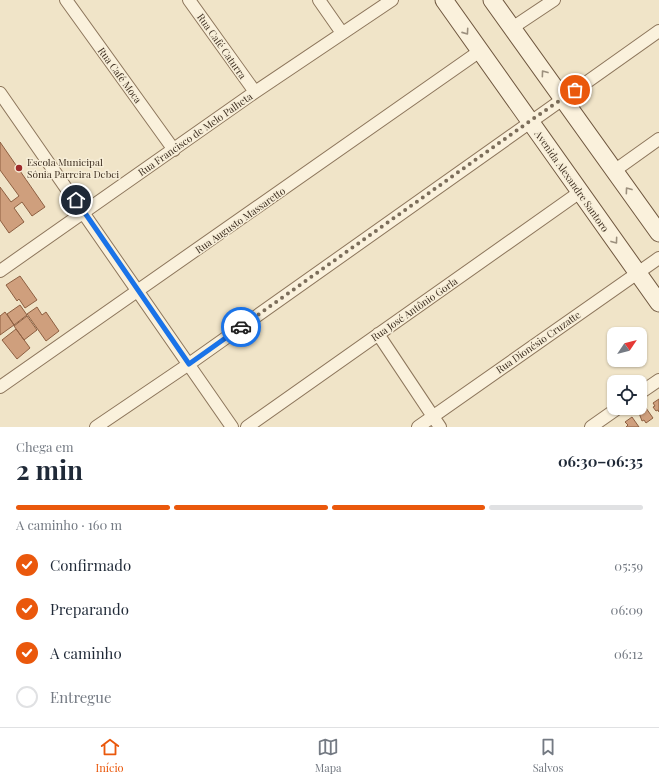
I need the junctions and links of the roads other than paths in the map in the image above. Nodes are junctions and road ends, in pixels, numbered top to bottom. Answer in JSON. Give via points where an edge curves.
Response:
{"nodes":[{"id":1,"x":66,"y":0,"type":"edge"},
{"id":2,"x":189,"y":0,"type":"edge"},
{"id":3,"x":319,"y":0,"type":"edge"},
{"id":4,"x":392,"y":0,"type":"edge"},
{"id":5,"x":444,"y":0,"type":"edge"},
{"id":6,"x":492,"y":0,"type":"edge"},
{"id":7,"x":554,"y":0,"type":"edge"},
{"id":8,"x":512,"y":28,"type":"junction"},
{"id":9,"x":659,"y":31,"type":"edge"},
{"id":10,"x":342,"y":33,"type":"junction"},
{"id":11,"x":480,"y":51,"type":"junction"},
{"id":12,"x":255,"y":92,"type":"junction"},
{"id":13,"x":0,"y":93,"type":"edge"},
{"id":14,"x":563,"y":99,"type":"junction"},
{"id":15,"x":530,"y":121,"type":"junction"},
{"id":16,"x":659,"y":139,"type":"edge"},
{"id":17,"x":174,"y":150,"type":"junction"},
{"id":18,"x":614,"y":171,"type":"junction"},
{"id":19,"x":580,"y":192,"type":"junction"},
{"id":20,"x":84,"y":212,"type":"junction"},
{"id":21,"x":659,"y":233,"type":"edge"},
{"id":22,"x":659,"y":258,"type":"edge"},
{"id":23,"x":0,"y":271,"type":"edge"},
{"id":24,"x":638,"y":273,"type":"junction"},
{"id":25,"x":139,"y":292,"type":"junction"},
{"id":26,"x":659,"y":303,"type":"edge"},
{"id":27,"x":378,"y":334,"type":"junction"},
{"id":28,"x":189,"y":364,"type":"junction"},
{"id":29,"x":659,"y":380,"type":"edge"},
{"id":30,"x":0,"y":387,"type":"edge"},
{"id":31,"x":647,"y":388,"type":"edge"},
{"id":32,"x":608,"y":415,"type":"edge"},
{"id":33,"x":432,"y":417,"type":"junction"},
{"id":34,"x":96,"y":427,"type":"edge"},
{"id":35,"x":232,"y":427,"type":"edge"},
{"id":36,"x":248,"y":427,"type":"edge"},
{"id":37,"x":418,"y":427,"type":"edge"},
{"id":38,"x":440,"y":427,"type":"edge"},
{"id":39,"x":591,"y":427,"type":"edge"}],
"edges":[{"from":1,"to":17,"type":"street","name":"Rua Café Moca"},
{"from":2,"to":12,"type":"street","name":"Rua Café Caturra"},
{"from":3,"to":10,"type":"street"},
{"from":4,"to":10,"type":"street","name":"Rua Francisco de Melo Palheta"},
{"from":5,"to":11,"type":"street","name":"Avenida Alexandre Santoro","one_way":true},
{"from":6,"to":8,"type":"street"},
{"from":7,"to":8,"type":"street"},
{"from":14,"to":8,"type":"street","one_way":true},
{"from":9,"to":14,"type":"street"},
{"from":10,"to":12,"type":"street","name":"Rua Francisco de Melo Palheta"},
{"from":11,"to":15,"type":"street","name":"Avenida Alexandre Santoro"},
{"from":11,"to":25,"type":"street","name":"Rua Augusto Massaretto"},
{"from":12,"to":17,"type":"street","name":"Rua Francisco de Melo Palheta"},
{"from":13,"to":20,"type":"street"},
{"from":14,"to":15,"type":"street"},
{"from":14,"to":18,"type":"street"},
{"from":15,"to":19,"type":"street","name":"Avenida Alexandre Santoro"},
{"from":15,"to":28,"type":"street"},
{"from":16,"to":18,"type":"street"},
{"from":17,"to":20,"type":"street","name":"Rua Francisco de Melo Palheta"},
{"from":21,"to":18,"type":"street","one_way":true},
{"from":19,"to":24,"type":"street","name":"Avenida Alexandre Santoro","one_way":true},
{"from":19,"to":27,"type":"street","name":"Rua José Antônio Gorla"},
{"from":20,"to":23,"type":"street","name":"Rua Francisco de Melo Palheta"},
{"from":20,"to":25,"type":"street"},
{"from":22,"to":24,"type":"street","name":"Rua Dionésio Cruzatte"},
{"from":24,"to":26,"type":"street","name":"Avenida Alexandre Santoro"},
{"from":24,"to":33,"type":"street","name":"Rua Dionésio Cruzatte"},
{"from":25,"to":28,"type":"street"},
{"from":25,"to":30,"type":"street","name":"Rua Augusto Massaretto"},
{"from":27,"to":33,"type":"street"},
{"from":27,"to":36,"type":"street","name":"Rua José Antônio Gorla"},
{"from":28,"to":34,"type":"street"},
{"from":28,"to":35,"type":"street"},
{"from":29,"to":31,"type":"street"},
{"from":32,"to":39,"type":"street"},
{"from":33,"to":37,"type":"street","name":"Rua Dionésio Cruzatte"},
{"from":33,"to":38,"type":"street"}]}
